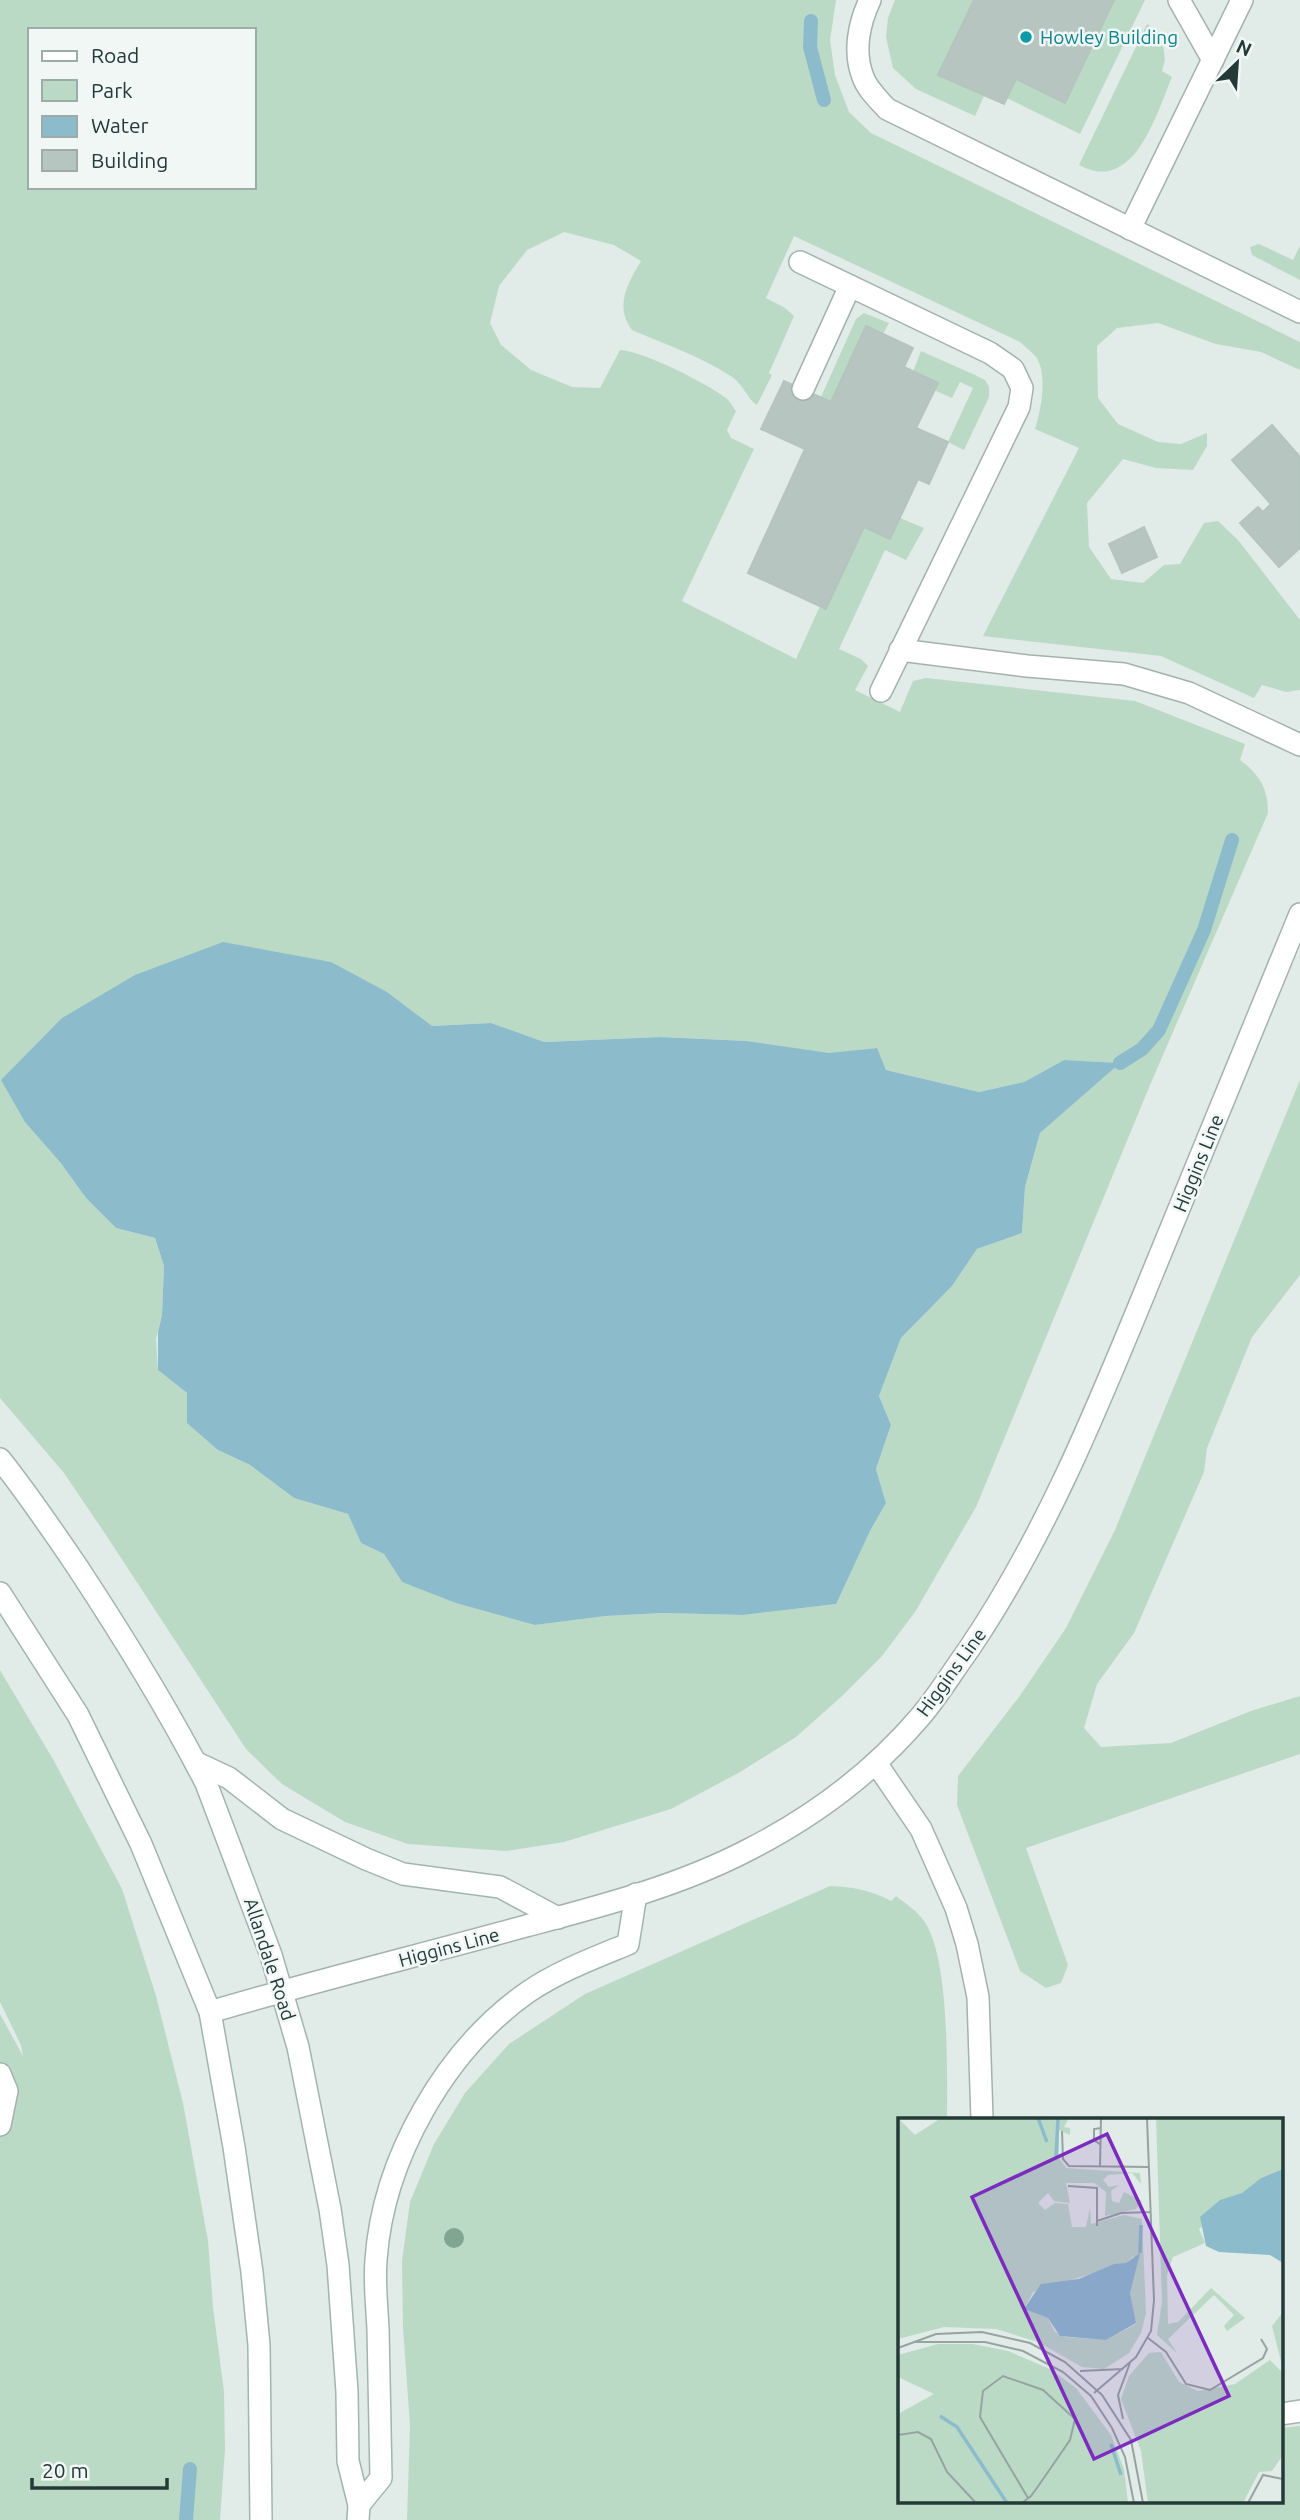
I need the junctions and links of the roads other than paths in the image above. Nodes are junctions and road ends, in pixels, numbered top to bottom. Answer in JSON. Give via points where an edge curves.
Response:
{"nodes":[{"id":1,"x":870,"y":0,"type":"edge"},
{"id":2,"x":1180,"y":0,"type":"edge"},
{"id":3,"x":1242,"y":0,"type":"edge"},
{"id":4,"x":1213,"y":60,"type":"junction"},
{"id":5,"x":1130,"y":229,"type":"junction"},
{"id":6,"x":800,"y":262,"type":"dead end"},
{"id":7,"x":850,"y":286,"type":"junction"},
{"id":8,"x":1300,"y":312,"type":"edge"},
{"id":9,"x":803,"y":389,"type":"dead end"},
{"id":10,"x":901,"y":650,"type":"junction"},
{"id":11,"x":881,"y":691,"type":"dead end"},
{"id":12,"x":1300,"y":745,"type":"edge"},
{"id":13,"x":1300,"y":914,"type":"edge"},
{"id":14,"x":0,"y":1459,"type":"edge"},
{"id":15,"x":0,"y":1593,"type":"edge"},
{"id":16,"x":195,"y":1762,"type":"junction"},
{"id":17,"x":876,"y":1763,"type":"junction"},
{"id":18,"x":636,"y":1895,"type":"junction"},
{"id":19,"x":558,"y":1918,"type":"junction"},
{"id":20,"x":283,"y":1992,"type":"junction"},
{"id":21,"x":209,"y":2012,"type":"junction"},
{"id":22,"x":0,"y":2074,"type":"edge"},
{"id":23,"x":982,"y":2118,"type":"edge"},
{"id":24,"x":0,"y":2125,"type":"edge"},
{"id":25,"x":1300,"y":2412,"type":"edge"},
{"id":26,"x":1282,"y":2414,"type":"edge"},
{"id":27,"x":358,"y":2513,"type":"edge"},
{"id":28,"x":261,"y":2520,"type":"edge"}],
"edges":[{"from":1,"to":5,"type":"main road","via":[[858,29],[863,78],[887,110]]},
{"from":2,"to":4,"type":"main road"},
{"from":3,"to":4,"type":"main road"},
{"from":4,"to":5,"type":"main road"},
{"from":5,"to":8,"type":"main road"},
{"from":6,"to":7,"type":"main road"},
{"from":7,"to":9,"type":"main road"},
{"from":7,"to":10,"type":"main road","via":[[990,353],[1013,369],[1022,388],[1019,407]]},
{"from":10,"to":11,"type":"main road"},
{"from":10,"to":12,"type":"main road","via":[[1124,674],[1189,694]]},
{"from":13,"to":17,"type":"main road","name":"Higgins Line","via":[[1135,1315],[1033,1544],[984,1627],[922,1715]]},
{"from":14,"to":16,"type":"main road","name":"Allandale Road","via":[[128,1643]]},
{"from":15,"to":21,"type":"main road","via":[[84,1727],[141,1844]]},
{"from":16,"to":19,"type":"main road","via":[[229,1777],[282,1819],[366,1859],[403,1874],[500,1887]]},
{"from":16,"to":20,"type":"main road","name":"Allandale Road","via":[[225,1830]]},
{"from":17,"to":18,"type":"main road","name":"Higgins Line","via":[[826,1803],[747,1851]]},
{"from":17,"to":23,"type":"main road","via":[[921,1829],[967,1944],[978,1997]]},
{"from":18,"to":19,"type":"main road","name":"Higgins Line"},
{"from":18,"to":27,"type":"main road","via":[[628,1944],[556,1975],[527,1993],[472,2042],[447,2071],[403,2153],[390,2183],[376,2262],[381,2478]]},
{"from":19,"to":20,"type":"main road","name":"Higgins Line"},
{"from":20,"to":21,"type":"main road","name":"Higgins Line"},
{"from":20,"to":27,"type":"main road","name":"Allandale Road","via":[[298,2047],[338,2265],[348,2461]]},
{"from":21,"to":28,"type":"main road","via":[[234,2147],[254,2296]]},
{"from":22,"to":24,"type":"main road","via":[[7,2091]]},
{"from":25,"to":26,"type":"main road"}]}
